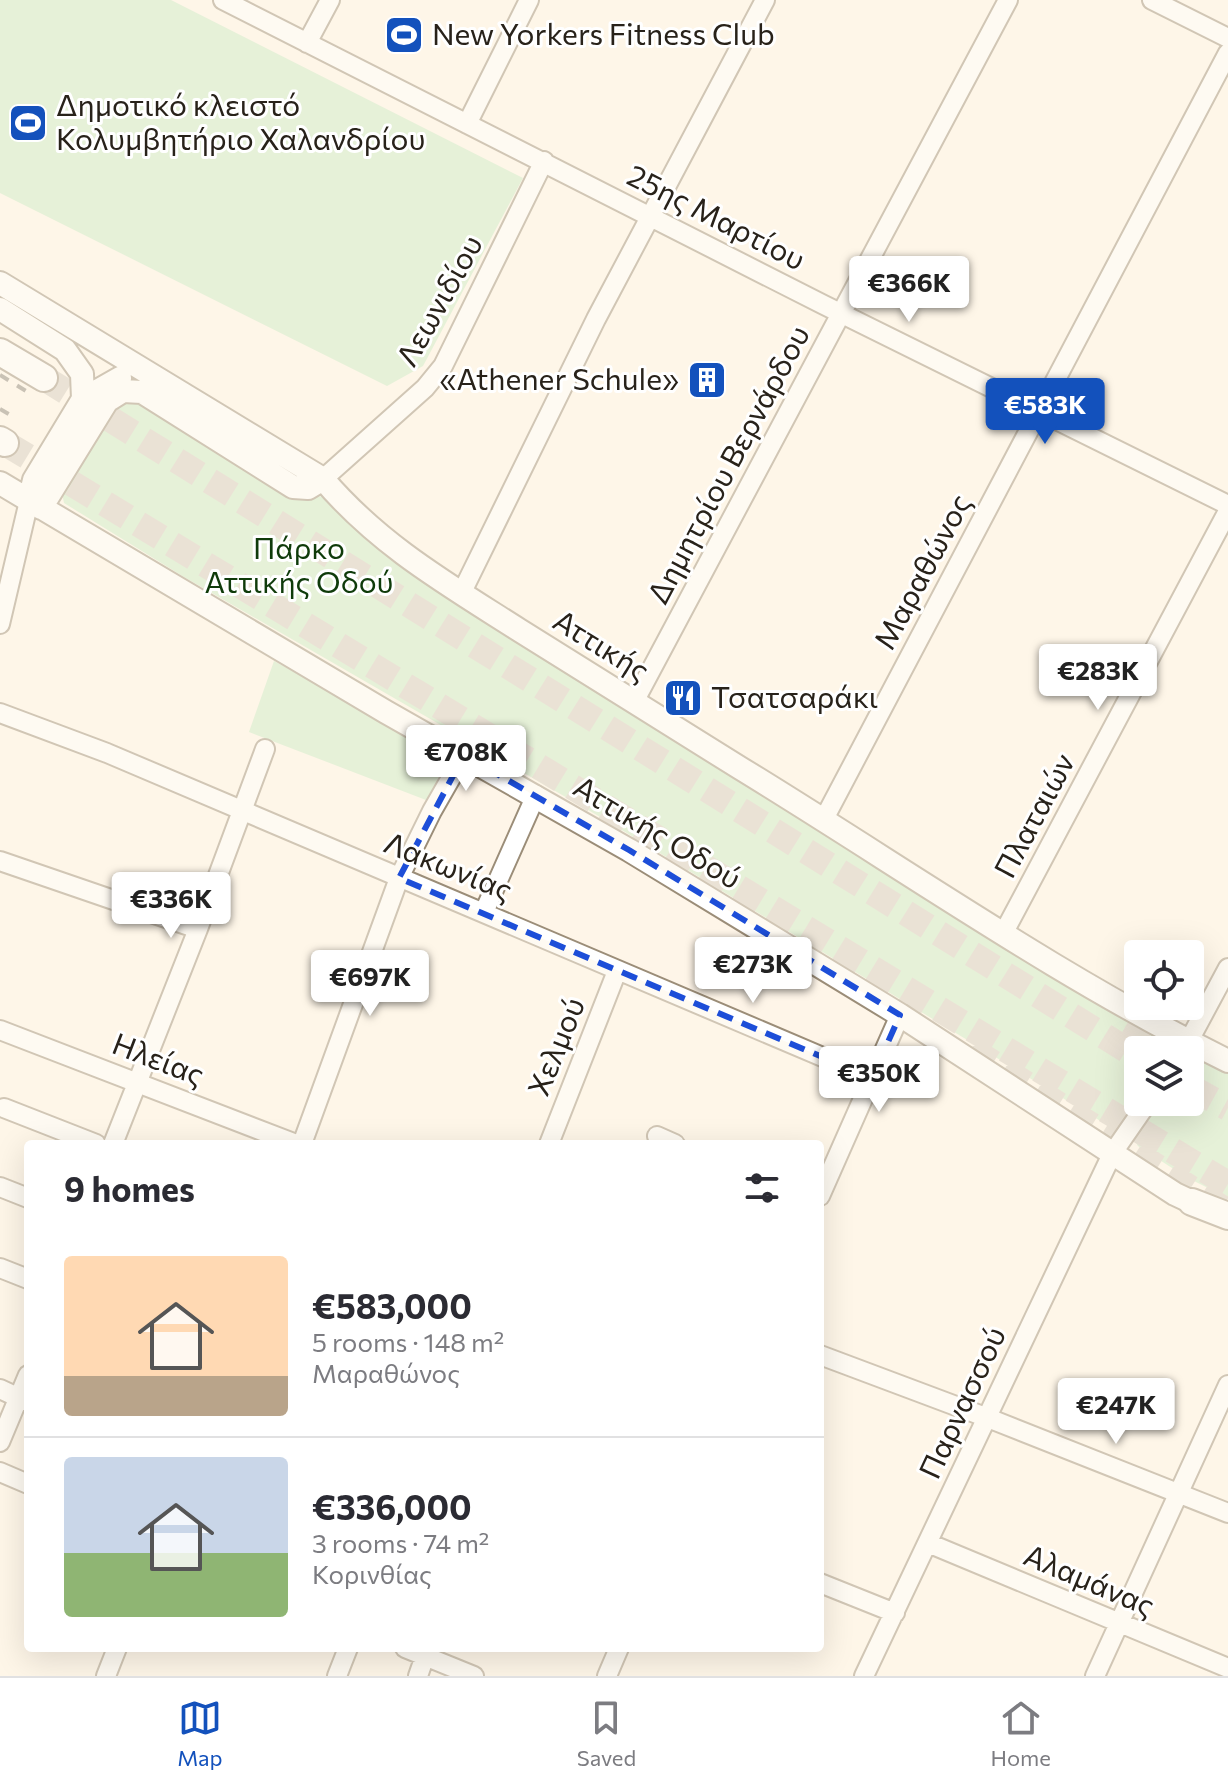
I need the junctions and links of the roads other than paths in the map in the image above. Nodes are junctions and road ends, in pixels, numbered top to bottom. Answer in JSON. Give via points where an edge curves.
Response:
{"nodes":[{"id":1,"x":223,"y":0,"type":"edge"},
{"id":2,"x":330,"y":0,"type":"edge"},
{"id":3,"x":529,"y":0,"type":"edge"},
{"id":4,"x":765,"y":0,"type":"edge"},
{"id":5,"x":1008,"y":0,"type":"edge"},
{"id":6,"x":1152,"y":0,"type":"edge"},
{"id":7,"x":1228,"y":38,"type":"edge"},
{"id":8,"x":307,"y":43,"type":"junction"},
{"id":9,"x":1228,"y":53,"type":"edge"},
{"id":10,"x":467,"y":124,"type":"junction"},
{"id":11,"x":544,"y":161,"type":"junction"},
{"id":12,"x":650,"y":215,"type":"junction"},
{"id":13,"x":3,"y":298,"type":"edge"},
{"id":14,"x":841,"y":314,"type":"junction"},
{"id":15,"x":0,"y":352,"type":"edge"},
{"id":16,"x":146,"y":373,"type":"junction"},
{"id":17,"x":44,"y":378,"type":"tunnel mouth"},
{"id":18,"x":83,"y":399,"type":"junction"},
{"id":19,"x":1039,"y":411,"type":"junction"},
{"id":20,"x":323,"y":479,"type":"junction"},
{"id":21,"x":0,"y":483,"type":"edge"},
{"id":22,"x":35,"y":504,"type":"junction"},
{"id":23,"x":1228,"y":508,"type":"edge"},
{"id":24,"x":461,"y":594,"type":"junction"},
{"id":25,"x":0,"y":624,"type":"edge"},
{"id":26,"x":634,"y":702,"type":"junction"},
{"id":27,"x":0,"y":713,"type":"edge"},
{"id":28,"x":265,"y":749,"type":"dead end"},
{"id":29,"x":464,"y":755,"type":"junction"},
{"id":30,"x":536,"y":795,"type":"junction"},
{"id":31,"x":242,"y":811,"type":"junction"},
{"id":32,"x":824,"y":819,"type":"junction"},
{"id":33,"x":0,"y":861,"type":"edge"},
{"id":34,"x":399,"y":878,"type":"junction"},
{"id":35,"x":484,"y":912,"type":"junction"},
{"id":36,"x":198,"y":929,"type":"junction"},
{"id":37,"x":1003,"y":934,"type":"junction"},
{"id":38,"x":1228,"y":968,"type":"edge"},
{"id":39,"x":617,"y":971,"type":"junction"},
{"id":40,"x":900,"y":1015,"type":"junction"},
{"id":41,"x":0,"y":1030,"type":"edge"},
{"id":42,"x":1171,"y":1036,"type":"edge"},
{"id":43,"x":1192,"y":1036,"type":"edge"},
{"id":44,"x":1204,"y":1052,"type":"edge"},
{"id":45,"x":1228,"y":1061,"type":"edge"},
{"id":46,"x":872,"y":1078,"type":"junction"},
{"id":47,"x":138,"y":1082,"type":"junction"},
{"id":48,"x":4,"y":1108,"type":"dead end"},
{"id":49,"x":1138,"y":1116,"type":"edge"},
{"id":50,"x":657,"y":1136,"type":"dead end"},
{"id":51,"x":86,"y":1140,"type":"edge"},
{"id":52,"x":115,"y":1140,"type":"edge"},
{"id":53,"x":289,"y":1140,"type":"edge"},
{"id":54,"x":301,"y":1140,"type":"edge"},
{"id":55,"x":551,"y":1140,"type":"edge"},
{"id":56,"x":666,"y":1140,"type":"edge"},
{"id":57,"x":1112,"y":1154,"type":"junction"},
{"id":58,"x":0,"y":1187,"type":"edge"},
{"id":59,"x":824,"y":1187,"type":"edge"},
{"id":60,"x":24,"y":1196,"type":"edge"},
{"id":61,"x":1192,"y":1202,"type":"junction"},
{"id":62,"x":1228,"y":1216,"type":"edge"},
{"id":63,"x":1228,"y":1232,"type":"edge"},
{"id":64,"x":0,"y":1268,"type":"edge"},
{"id":65,"x":24,"y":1277,"type":"edge"},
{"id":66,"x":824,"y":1356,"type":"edge"},
{"id":67,"x":1228,"y":1385,"type":"edge"},
{"id":68,"x":0,"y":1389,"type":"edge"},
{"id":69,"x":24,"y":1399,"type":"edge"},
{"id":70,"x":988,"y":1418,"type":"junction"},
{"id":71,"x":0,"y":1442,"type":"edge"},
{"id":72,"x":0,"y":1472,"type":"edge"},
{"id":73,"x":24,"y":1482,"type":"edge"},
{"id":74,"x":1178,"y":1493,"type":"junction"},
{"id":75,"x":1228,"y":1513,"type":"edge"},
{"id":76,"x":928,"y":1543,"type":"junction"},
{"id":77,"x":824,"y":1585,"type":"edge"},
{"id":78,"x":895,"y":1613,"type":"junction"},
{"id":79,"x":1120,"y":1625,"type":"junction"},
{"id":80,"x":115,"y":1652,"type":"edge"},
{"id":81,"x":346,"y":1652,"type":"edge"},
{"id":82,"x":415,"y":1652,"type":"edge"},
{"id":83,"x":617,"y":1652,"type":"edge"},
{"id":84,"x":425,"y":1656,"type":"junction"},
{"id":85,"x":1228,"y":1668,"type":"edge"},
{"id":86,"x":106,"y":1676,"type":"edge"},
{"id":87,"x":337,"y":1676,"type":"edge"},
{"id":88,"x":418,"y":1676,"type":"edge"},
{"id":89,"x":474,"y":1676,"type":"edge"},
{"id":90,"x":607,"y":1676,"type":"edge"},
{"id":91,"x":864,"y":1676,"type":"edge"},
{"id":92,"x":1095,"y":1676,"type":"edge"}],
"edges":[{"from":1,"to":8,"type":"street","name":"25ης Μαρτίου"},
{"from":2,"to":8,"type":"street"},
{"from":3,"to":10,"type":"street"},
{"from":4,"to":12,"type":"street"},
{"from":5,"to":14,"type":"street","name":"Δημητρίου Βερνάρδου"},
{"from":6,"to":7,"type":"street"},
{"from":8,"to":10,"type":"street","name":"25ης Μαρτίου"},
{"from":9,"to":19,"type":"street","name":"Μαραθώνος"},
{"from":10,"to":11,"type":"street","name":"25ης Μαρτίου"},
{"from":11,"to":12,"type":"street","name":"25ης Μαρτίου"},
{"from":11,"to":20,"type":"street","name":"Λεωνιδίου","via":[[443,366]]},
{"from":12,"to":14,"type":"street","name":"25ης Μαρτίου"},
{"from":12,"to":24,"type":"street"},
{"from":13,"to":16,"type":"main road","name":"Αττικής"},
{"from":13,"to":18,"type":"main road","name":"Αττικής","via":[[65,350],[82,374]]},
{"from":14,"to":19,"type":"street","name":"25ης Μαρτίου"},
{"from":14,"to":26,"type":"street","name":"Δημητρίου Βερνάρδου"},
{"from":15,"to":17,"type":"highway"},
{"from":16,"to":18,"type":"main road","via":[[111,381]]},
{"from":16,"to":20,"type":"main road","name":"Αττικής"},
{"from":18,"to":22,"type":"main road","via":[[34,480]]},
{"from":19,"to":23,"type":"street","name":"25ης Μαρτίου"},
{"from":19,"to":32,"type":"street","name":"Μαραθώνος"},
{"from":20,"to":22,"type":"main road","via":[[308,488],[293,487],[142,392],[123,391],[107,401]]},
{"from":20,"to":24,"type":"main road","name":"Αττικής","via":[[369,527]]},
{"from":21,"to":22,"type":"main road","name":"Αττικής Οδού"},
{"from":22,"to":25,"type":"street"},
{"from":22,"to":29,"type":"main road","name":"Αττικής Οδού"},
{"from":23,"to":37,"type":"street","name":"Πλαταιών"},
{"from":24,"to":26,"type":"main road","name":"Αττικής"},
{"from":26,"to":32,"type":"main road","name":"Αττικής"},
{"from":27,"to":31,"type":"street","name":"Λακωνίας"},
{"from":28,"to":31,"type":"street"},
{"from":29,"to":30,"type":"main road","name":"Αττικής Οδού"},
{"from":29,"to":34,"type":"street"},
{"from":30,"to":35,"type":"street"},
{"from":30,"to":40,"type":"main road","name":"Αττικής Οδού"},
{"from":31,"to":34,"type":"street","name":"Λακωνίας"},
{"from":31,"to":36,"type":"street"},
{"from":32,"to":37,"type":"main road","name":"Αττικής"},
{"from":33,"to":36,"type":"street"},
{"from":34,"to":35,"type":"street","name":"Λακωνίας"},
{"from":34,"to":54,"type":"street"},
{"from":35,"to":39,"type":"street","name":"Λακωνίας"},
{"from":36,"to":47,"type":"street"},
{"from":37,"to":42,"type":"main road","name":"Αττικής"},
{"from":38,"to":43,"type":"street"},
{"from":39,"to":46,"type":"street","name":"Λακωνίας"},
{"from":39,"to":55,"type":"street","name":"Χελμού"},
{"from":40,"to":46,"type":"street"},
{"from":40,"to":57,"type":"main road","name":"Αττικής Οδού"},
{"from":41,"to":47,"type":"street","name":"Ηλείας"},
{"from":44,"to":45,"type":"main road","name":"Αττικής"},
{"from":46,"to":59,"type":"street"},
{"from":47,"to":52,"type":"street"},
{"from":47,"to":53,"type":"street","name":"Ηλείας"},
{"from":48,"to":51,"type":"street"},
{"from":49,"to":57,"type":"street","name":"Παρνασσού"},
{"from":50,"to":56,"type":"street"},
{"from":57,"to":61,"type":"main road","name":"Αττικής Οδού"},
{"from":57,"to":70,"type":"street","name":"Παρνασσού"},
{"from":58,"to":60,"type":"street"},
{"from":61,"to":62,"type":"highway"},
{"from":61,"to":63,"type":"street","name":"Αττικής Οδού"},
{"from":64,"to":65,"type":"street"},
{"from":66,"to":70,"type":"street"},
{"from":67,"to":74,"type":"street"},
{"from":68,"to":69,"type":"street"},
{"from":69,"to":71,"type":"street"},
{"from":70,"to":74,"type":"street"},
{"from":70,"to":76,"type":"street","name":"Παρνασσού"},
{"from":72,"to":73,"type":"street"},
{"from":74,"to":75,"type":"street"},
{"from":74,"to":79,"type":"street"},
{"from":76,"to":78,"type":"street","name":"Παρνασσού"},
{"from":76,"to":79,"type":"street","name":"Αλαμάνας"},
{"from":77,"to":78,"type":"street"},
{"from":78,"to":91,"type":"street","name":"Παρνασσού"},
{"from":79,"to":85,"type":"street","name":"Αλαμάνας"},
{"from":79,"to":92,"type":"street"},
{"from":80,"to":86,"type":"street"},
{"from":81,"to":87,"type":"street"},
{"from":82,"to":84,"type":"street"},
{"from":83,"to":90,"type":"street"},
{"from":84,"to":88,"type":"street"},
{"from":84,"to":89,"type":"street"}]}
